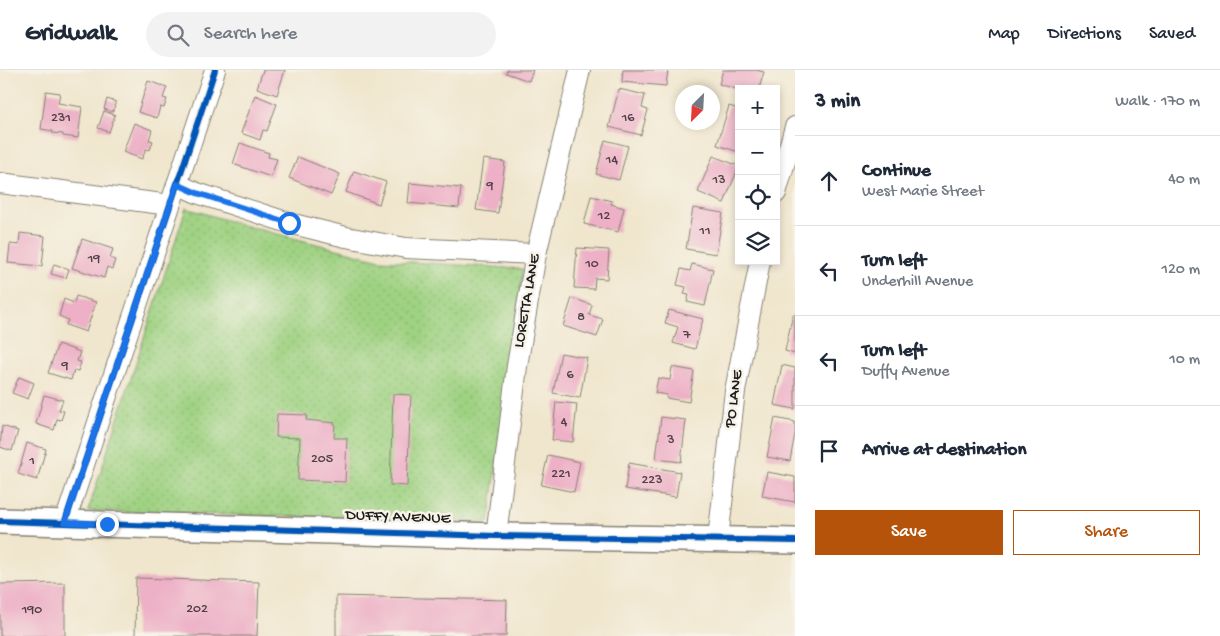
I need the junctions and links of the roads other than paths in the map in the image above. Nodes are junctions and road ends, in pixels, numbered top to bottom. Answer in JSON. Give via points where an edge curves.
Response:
{"nodes":[{"id":1,"x":215,"y":70,"type":"edge"},
{"id":2,"x":580,"y":70,"type":"edge"},
{"id":3,"x":795,"y":127,"type":"edge"},
{"id":4,"x":780,"y":179,"type":"edge"},
{"id":5,"x":0,"y":183,"type":"edge"},
{"id":6,"x":177,"y":184,"type":"junction"},
{"id":7,"x":170,"y":205,"type":"junction"},
{"id":8,"x":536,"y":254,"type":"junction"},
{"id":9,"x":759,"y":265,"type":"edge"},
{"id":10,"x":0,"y":521,"type":"edge"},
{"id":11,"x":65,"y":522,"type":"junction"},
{"id":12,"x":496,"y":536,"type":"junction"},
{"id":13,"x":718,"y":539,"type":"junction"},
{"id":14,"x":795,"y":541,"type":"edge"}],
"edges":[{"from":1,"to":6,"type":"street"},
{"from":2,"to":8,"type":"street","name":"LORETTA LANE"},
{"from":3,"to":4,"type":"street"},
{"from":5,"to":7,"type":"street"},
{"from":6,"to":7,"type":"street"},
{"from":6,"to":8,"type":"street","via":[[289,223],[346,237],[406,248]]},
{"from":7,"to":11,"type":"street"},
{"from":8,"to":12,"type":"street","name":"LORETTA LANE","via":[[517,366]]},
{"from":9,"to":13,"type":"street","name":"PO LANE","via":[[735,391]]},
{"from":10,"to":11,"type":"street","name":"DUFFY AVENUE"},
{"from":11,"to":12,"type":"street","name":"DUFFY AVENUE"},
{"from":12,"to":13,"type":"street","name":"DUFFY AVENUE"},
{"from":13,"to":14,"type":"street","name":"DUFFY AVENUE"}]}
